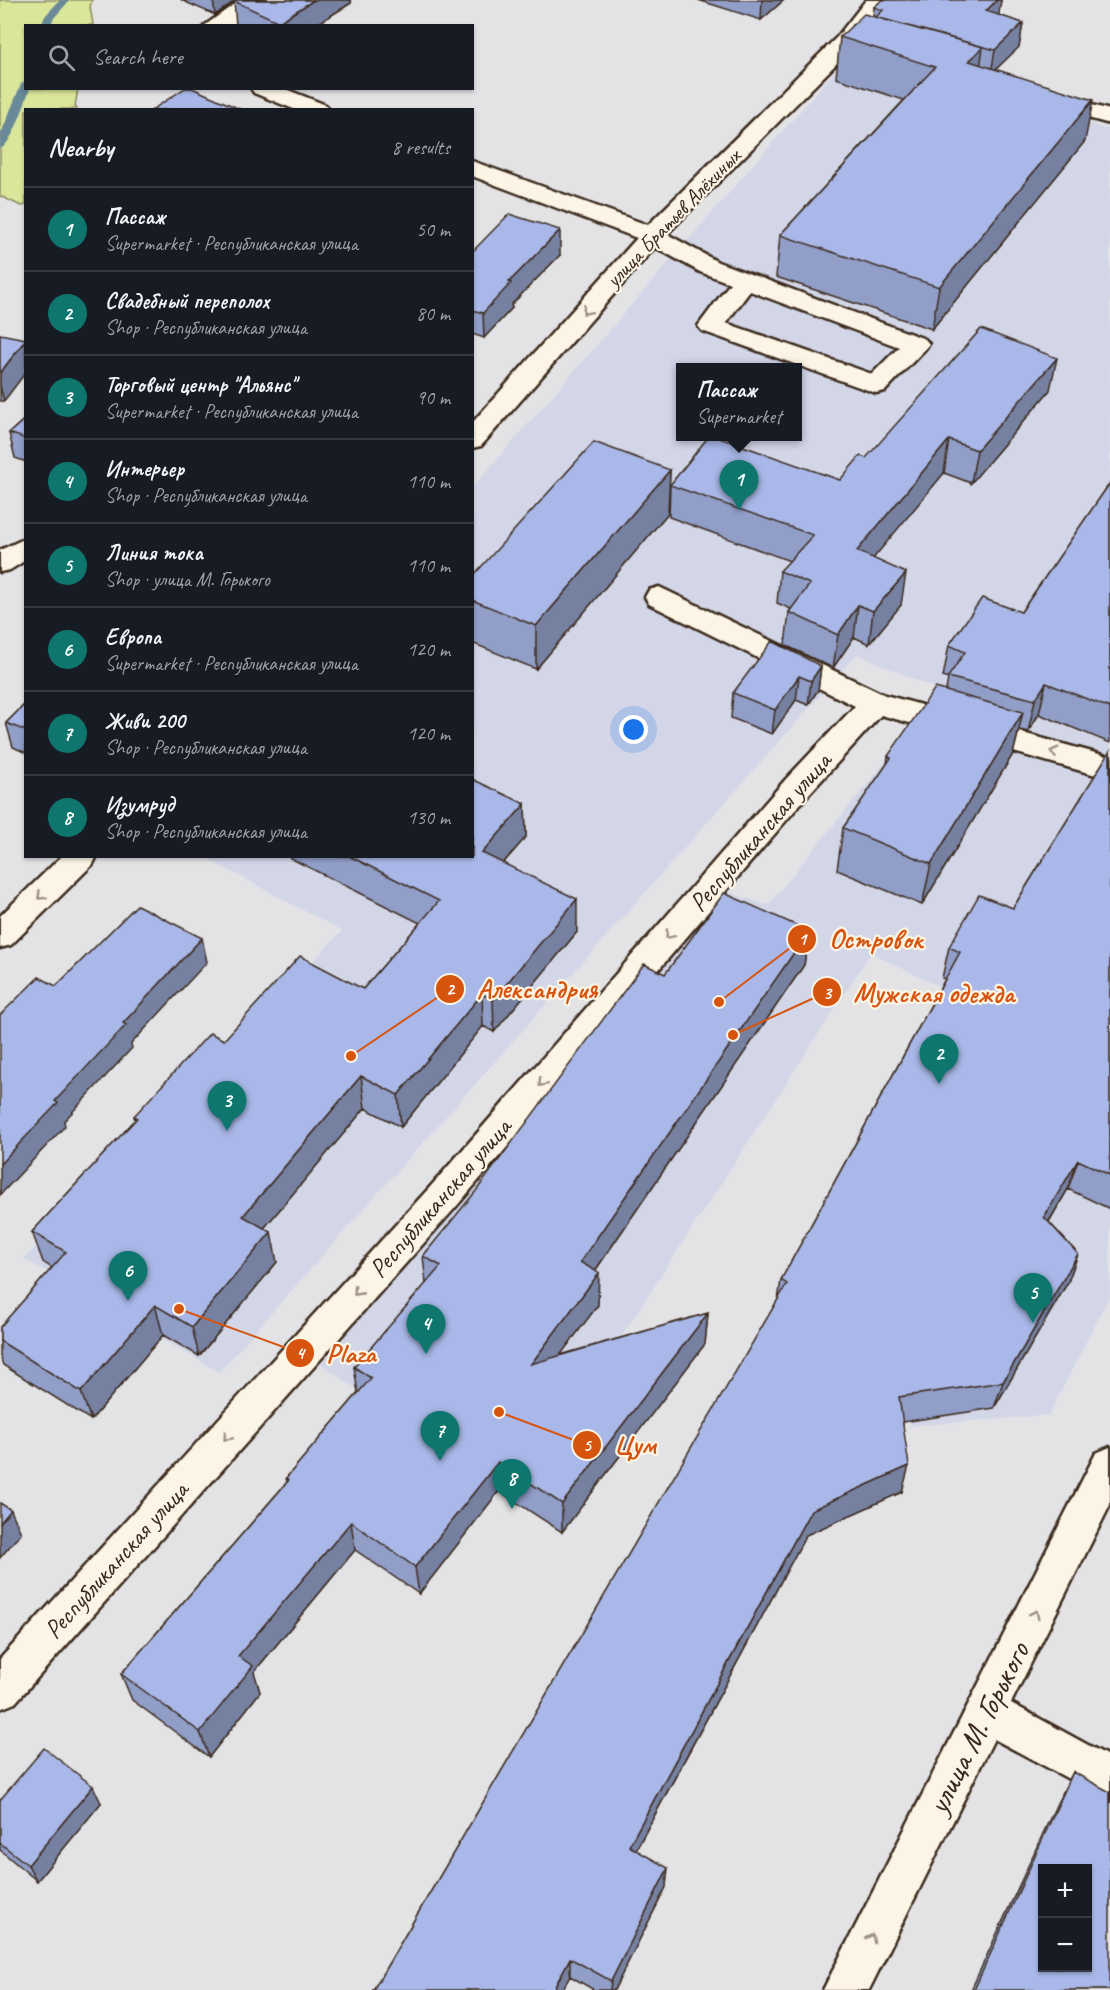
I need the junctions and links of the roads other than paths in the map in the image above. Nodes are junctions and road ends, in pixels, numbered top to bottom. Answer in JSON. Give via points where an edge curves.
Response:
{"nodes":[{"id":1,"x":255,"y":0,"type":"edge"},
{"id":2,"x":877,"y":0,"type":"edge"},
{"id":3,"x":218,"y":24,"type":"edge"},
{"id":4,"x":845,"y":42,"type":"junction"},
{"id":5,"x":868,"y":49,"type":"edge"},
{"id":6,"x":267,"y":90,"type":"edge"},
{"id":7,"x":1029,"y":94,"type":"edge"},
{"id":8,"x":313,"y":108,"type":"edge"},
{"id":9,"x":1110,"y":117,"type":"edge"},
{"id":10,"x":474,"y":169,"type":"edge"},
{"id":11,"x":652,"y":235,"type":"junction"},
{"id":12,"x":744,"y":281,"type":"junction"},
{"id":13,"x":474,"y":438,"type":"edge"},
{"id":14,"x":24,"y":548,"type":"edge"},
{"id":15,"x":0,"y":562,"type":"edge"},
{"id":16,"x":659,"y":597,"type":"dead end"},
{"id":17,"x":875,"y":703,"type":"junction"},
{"id":18,"x":1110,"y":768,"type":"edge"},
{"id":19,"x":80,"y":858,"type":"edge"},
{"id":20,"x":0,"y":936,"type":"edge"},
{"id":21,"x":1110,"y":1465,"type":"edge"},
{"id":22,"x":0,"y":1689,"type":"edge"},
{"id":23,"x":986,"y":1712,"type":"junction"},
{"id":24,"x":1110,"y":1780,"type":"edge"},
{"id":25,"x":845,"y":1990,"type":"edge"}],
"edges":[{"from":1,"to":3,"type":"street"},
{"from":2,"to":4,"type":"street","name":"улица Братьев Алёхиных"},
{"from":4,"to":5,"type":"street"},
{"from":4,"to":11,"type":"street","name":"улица Братьев Алёхиных"},
{"from":6,"to":8,"type":"street"},
{"from":7,"to":9,"type":"street"},
{"from":10,"to":11,"type":"street"},
{"from":11,"to":12,"type":"street"},
{"from":11,"to":13,"type":"street","name":"улица Братьев Алёхиных","one_way":true},
{"from":12,"to":12,"type":"street","via":[[905,340],[916,344],[876,385],[711,326]]},
{"from":14,"to":15,"type":"street"},
{"from":16,"to":17,"type":"street"},
{"from":18,"to":17,"type":"street","one_way":true},
{"from":17,"to":22,"type":"street","name":"Республиканская улица","one_way":true,"via":[[789,796],[435,1206]]},
{"from":19,"to":20,"type":"street","one_way":true},
{"from":23,"to":21,"type":"street","name":"улица М. Горького","one_way":true},
{"from":23,"to":24,"type":"street"},
{"from":25,"to":23,"type":"street","name":"улица М. Горького","one_way":true}]}
